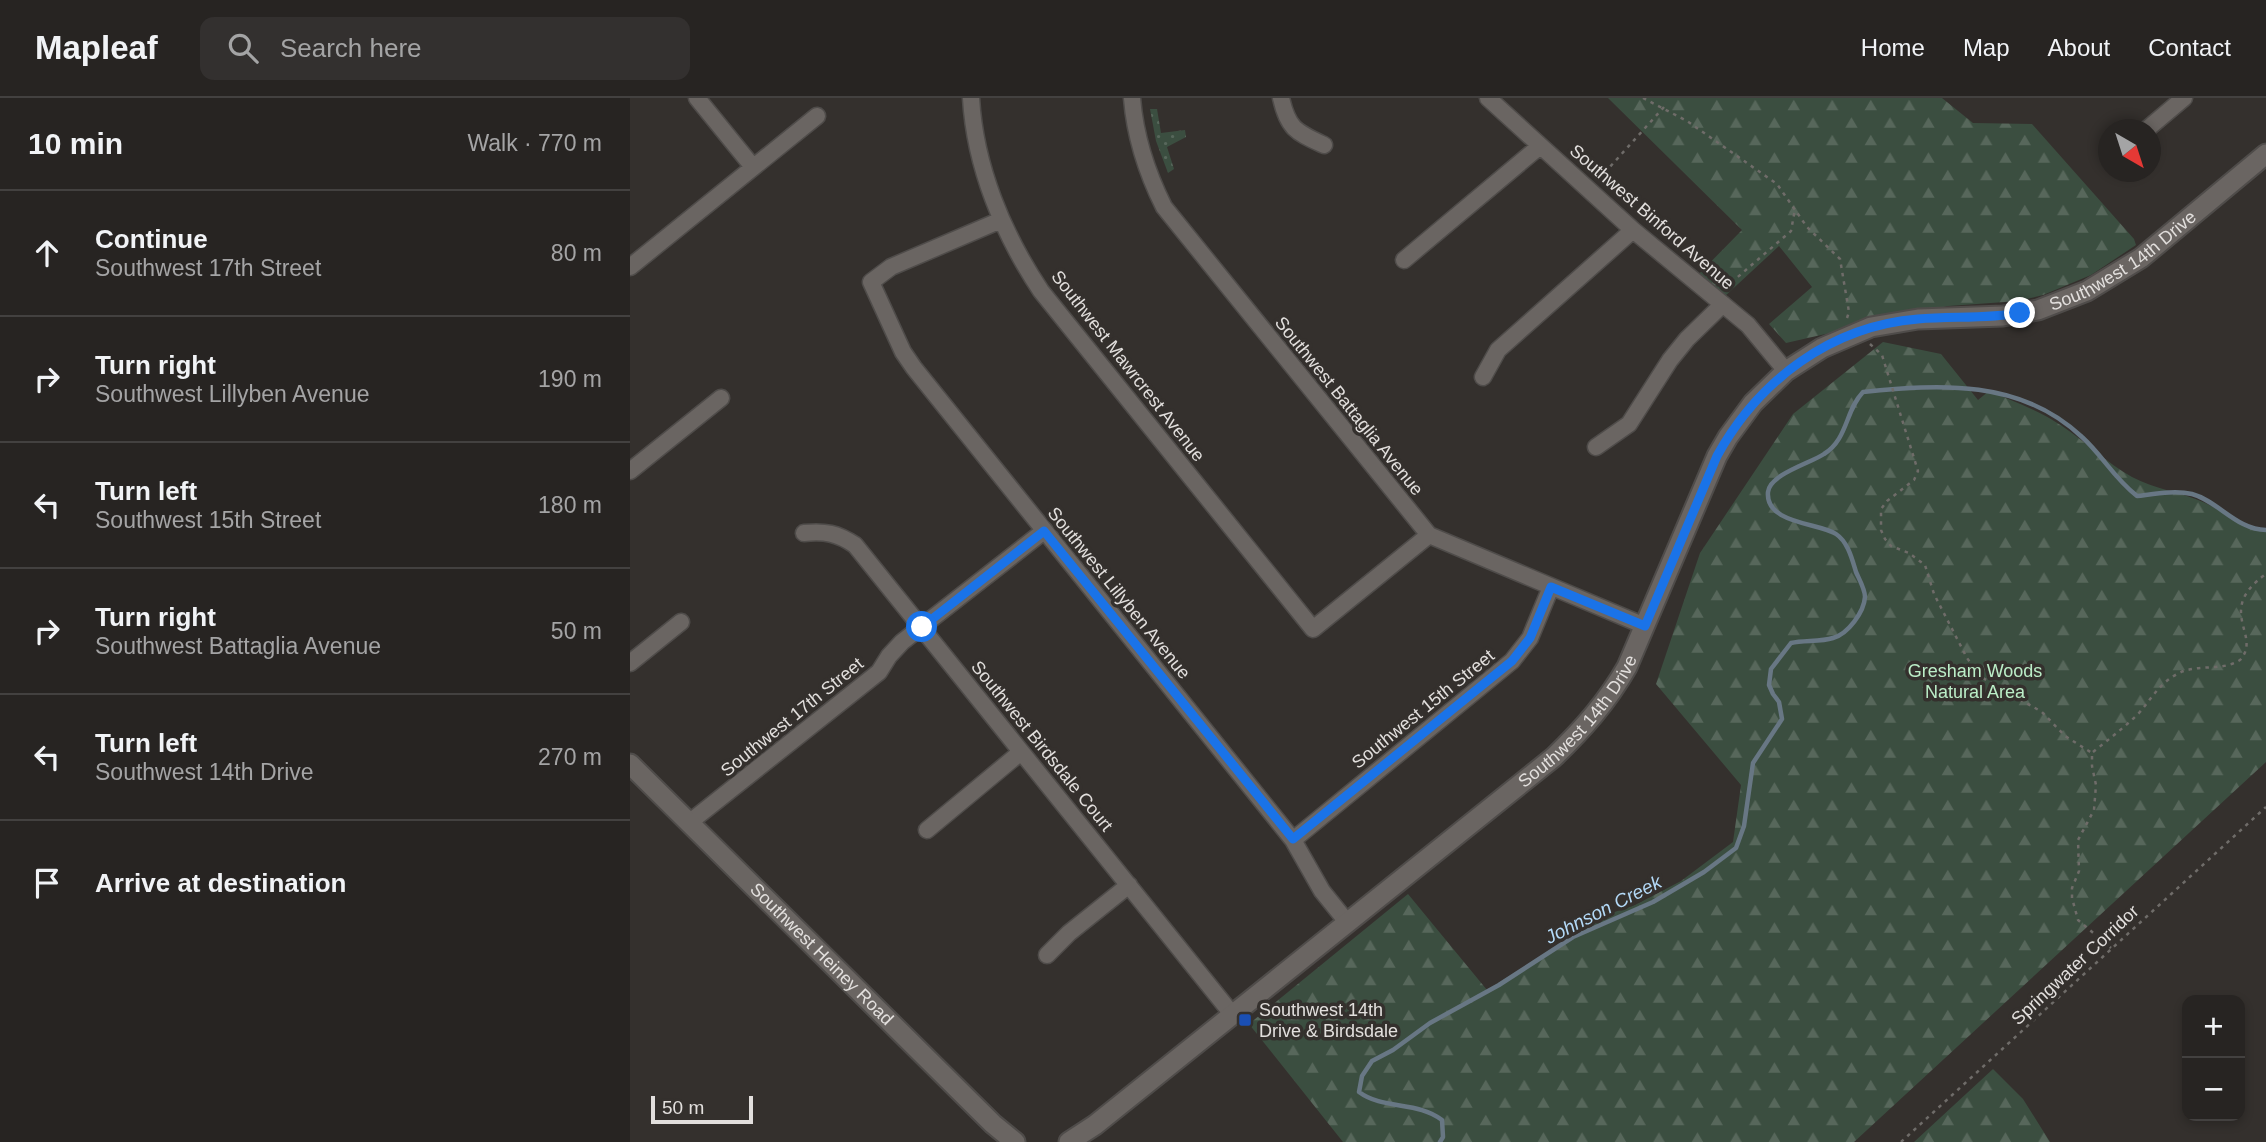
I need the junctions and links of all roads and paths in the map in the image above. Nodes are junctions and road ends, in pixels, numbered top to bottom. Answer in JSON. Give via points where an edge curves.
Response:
{"nodes":[{"id":1,"x":697,"y":98,"type":"edge"},
{"id":2,"x":971,"y":98,"type":"edge"},
{"id":3,"x":1132,"y":98,"type":"edge"},
{"id":4,"x":1281,"y":98,"type":"edge"},
{"id":5,"x":1488,"y":98,"type":"edge"},
{"id":6,"x":1643,"y":98,"type":"edge"},
{"id":7,"x":2184,"y":98,"type":"edge"},
{"id":8,"x":1664,"y":107,"type":"junction"},
{"id":9,"x":817,"y":116,"type":"dead end"},
{"id":10,"x":2159,"y":119,"type":"edge"},
{"id":11,"x":1324,"y":145,"type":"dead end"},
{"id":12,"x":1540,"y":146,"type":"junction"},
{"id":13,"x":2266,"y":154,"type":"edge"},
{"id":14,"x":753,"y":167,"type":"junction"},
{"id":15,"x":1589,"y":189,"type":"junction"},
{"id":16,"x":1795,"y":209,"type":"junction"},
{"id":17,"x":1001,"y":220,"type":"junction"},
{"id":18,"x":1633,"y":230,"type":"junction"},
{"id":19,"x":1404,"y":260,"type":"dead end"},
{"id":20,"x":630,"y":267,"type":"edge"},
{"id":21,"x":1719,"y":300,"type":"junction"},
{"id":22,"x":1848,"y":326,"type":"dead end"},
{"id":23,"x":1866,"y":341,"type":"dead end"},
{"id":24,"x":1786,"y":371,"type":"junction"},
{"id":25,"x":1483,"y":377,"type":"dead end"},
{"id":26,"x":721,"y":398,"type":"dead end"},
{"id":27,"x":1596,"y":447,"type":"dead end"},
{"id":28,"x":630,"y":471,"type":"edge"},
{"id":29,"x":1044,"y":531,"type":"junction"},
{"id":30,"x":804,"y":533,"type":"dead end"},
{"id":31,"x":1429,"y":535,"type":"junction"},
{"id":32,"x":2266,"y":574,"type":"edge"},
{"id":33,"x":1551,"y":587,"type":"junction"},
{"id":34,"x":681,"y":622,"type":"dead end"},
{"id":35,"x":1645,"y":626,"type":"junction"},
{"id":36,"x":922,"y":627,"type":"junction"},
{"id":37,"x":630,"y":663,"type":"edge"},
{"id":38,"x":1021,"y":752,"type":"junction"},
{"id":39,"x":2092,"y":753,"type":"junction"},
{"id":40,"x":630,"y":764,"type":"edge"},
{"id":41,"x":2266,"y":807,"type":"edge"},
{"id":42,"x":690,"y":822,"type":"junction"},
{"id":43,"x":927,"y":830,"type":"dead end"},
{"id":44,"x":1293,"y":839,"type":"junction"},
{"id":45,"x":1129,"y":885,"type":"junction"},
{"id":46,"x":1347,"y":922,"type":"junction"},
{"id":47,"x":2112,"y":948,"type":"junction"},
{"id":48,"x":1047,"y":955,"type":"dead end"},
{"id":49,"x":1232,"y":1014,"type":"junction"},
{"id":50,"x":1015,"y":1142,"type":"edge"},
{"id":51,"x":1069,"y":1142,"type":"edge"},
{"id":52,"x":1901,"y":1142,"type":"edge"}],
"edges":[{"from":1,"to":14,"type":"street"},
{"from":2,"to":17,"type":"street","name":"Southwest Mawrcrest Avenue","via":[[978,151]]},
{"from":3,"to":31,"type":"street","name":"Southwest Battaglia Avenue","via":[[1146,167],[1164,207]]},
{"from":4,"to":11,"type":"street","via":[[1296,132]]},
{"from":5,"to":12,"type":"street","name":"Southwest Binford Avenue"},
{"from":6,"to":8,"type":"path"},
{"from":7,"to":10,"type":"street"},
{"from":8,"to":15,"type":"path"},
{"from":8,"to":16,"type":"path","via":[[1777,184]]},
{"from":9,"to":14,"type":"street"},
{"from":12,"to":15,"type":"street","name":"Southwest Binford Avenue"},
{"from":12,"to":19,"type":"street"},
{"from":13,"to":24,"type":"street","name":"Southwest 14th Drive","via":[[2140,258],[2079,295],[2038,310],[2003,316],[1918,319],[1871,327],[1822,348]]},
{"from":14,"to":20,"type":"street"},
{"from":15,"to":18,"type":"street","name":"Southwest Binford Avenue"},
{"from":16,"to":21,"type":"path","via":[[1791,230]]},
{"from":16,"to":22,"type":"path","via":[[1840,259]]},
{"from":17,"to":29,"type":"street","name":"Southwest Lillyben Avenue","via":[[891,267],[871,282],[914,368]]},
{"from":17,"to":31,"type":"street","name":"Southwest Mawrcrest Avenue","via":[[1041,290],[1313,629]]},
{"from":18,"to":21,"type":"street","name":"Southwest Binford Avenue"},
{"from":18,"to":25,"type":"street","via":[[1498,350]]},
{"from":21,"to":24,"type":"street","name":"Southwest Binford Avenue","via":[[1748,325]]},
{"from":21,"to":27,"type":"street","via":[[1670,360],[1629,424]]},
{"from":23,"to":39,"type":"path","via":[[1885,365],[1917,465],[1917,476],[1881,509],[1885,538],[1925,565],[1934,594],[1981,677],[2042,712],[2065,736]]},
{"from":24,"to":35,"type":"street","name":"Southwest 14th Drive","via":[[1753,403],[1728,437]]},
{"from":26,"to":28,"type":"street"},
{"from":29,"to":36,"type":"street","name":"Southwest 17th Street"},
{"from":29,"to":44,"type":"street","name":"Southwest Lillyben Avenue"},
{"from":30,"to":36,"type":"street","name":"Southwest Birdsdale Court","via":[[826,531],[855,545]]},
{"from":31,"to":33,"type":"street","name":"Southwest Battaglia Avenue"},
{"from":32,"to":39,"type":"path","via":[[2247,591],[2241,604],[2247,647],[2240,660],[2198,667],[2173,677]]},
{"from":33,"to":35,"type":"street","name":"Southwest Battaglia Avenue"},
{"from":33,"to":44,"type":"street","name":"Southwest 15th Street","via":[[1530,638],[1512,661]]},
{"from":34,"to":37,"type":"street"},
{"from":35,"to":46,"type":"street","name":"Southwest 14th Drive","via":[[1618,683],[1585,727],[1554,757]]},
{"from":36,"to":38,"type":"street","name":"Southwest Birdsdale Court"},
{"from":36,"to":42,"type":"street","name":"Southwest 17th Street","via":[[895,649],[879,672]]},
{"from":38,"to":43,"type":"street"},
{"from":38,"to":45,"type":"street","name":"Southwest Birdsdale Court"},
{"from":39,"to":47,"type":"path","via":[[2094,810],[2078,840],[2079,875],[2072,898],[2078,920]]},
{"from":40,"to":42,"type":"street","name":"Southwest Heiney Road"},
{"from":41,"to":47,"type":"path","name":"Springwater Corridor"},
{"from":42,"to":50,"type":"street","name":"Southwest Heiney Road"},
{"from":44,"to":46,"type":"street","name":"Southwest Lillyben Avenue","via":[[1322,891]]},
{"from":45,"to":48,"type":"street"},
{"from":45,"to":49,"type":"street","name":"Southwest Birdsdale Court"},
{"from":46,"to":49,"type":"street","name":"Southwest 14th Drive"},
{"from":47,"to":52,"type":"path","name":"Springwater Corridor"},
{"from":49,"to":51,"type":"street","name":"Southwest 14th Drive"}]}
